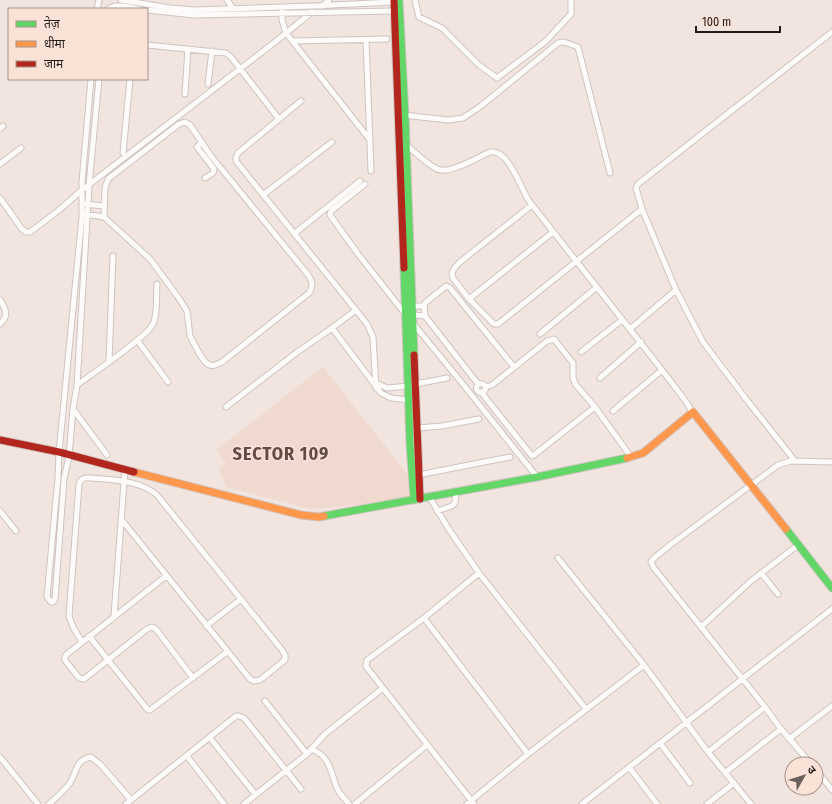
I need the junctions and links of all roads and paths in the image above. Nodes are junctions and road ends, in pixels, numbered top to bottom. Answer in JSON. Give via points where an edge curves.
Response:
{"nodes":[{"id":1,"x":121,"y":0,"type":"edge"},
{"id":2,"x":227,"y":0,"type":"edge"},
{"id":3,"x":295,"y":0,"type":"edge"},
{"id":4,"x":321,"y":0,"type":"edge"},
{"id":5,"x":329,"y":0,"type":"edge"},
{"id":6,"x":415,"y":0,"type":"edge"},
{"id":7,"x":571,"y":0,"type":"edge"},
{"id":8,"x":396,"y":1,"type":"edge"},
{"id":9,"x":372,"y":2,"type":"edge"},
{"id":10,"x":343,"y":3,"type":"edge"},
{"id":11,"x":321,"y":6,"type":"junction"},
{"id":12,"x":298,"y":7,"type":"junction"},
{"id":13,"x":110,"y":8,"type":"edge"},
{"id":14,"x":132,"y":8,"type":"edge"},
{"id":15,"x":233,"y":8,"type":"junction"},
{"id":16,"x":148,"y":10,"type":"edge"},
{"id":17,"x":394,"y":11,"type":"junction"},
{"id":18,"x":282,"y":12,"type":"junction"},
{"id":19,"x":312,"y":12,"type":"junction"},
{"id":20,"x":832,"y":32,"type":"edge"},
{"id":21,"x":286,"y":33,"type":"junction"},
{"id":22,"x":387,"y":39,"type":"dead end"},
{"id":23,"x":366,"y":40,"type":"junction"},
{"id":24,"x":293,"y":42,"type":"junction"},
{"id":25,"x":148,"y":45,"type":"edge"},
{"id":26,"x":188,"y":49,"type":"junction"},
{"id":27,"x":212,"y":51,"type":"junction"},
{"id":28,"x":240,"y":68,"type":"junction"},
{"id":29,"x":91,"y":80,"type":"edge"},
{"id":30,"x":99,"y":80,"type":"edge"},
{"id":31,"x":130,"y":80,"type":"edge"},
{"id":32,"x":208,"y":84,"type":"dead end"},
{"id":33,"x":185,"y":94,"type":"dead end"},
{"id":34,"x":301,"y":101,"type":"dead end"},
{"id":35,"x":402,"y":115,"type":"junction"},
{"id":36,"x":279,"y":119,"type":"junction"},
{"id":37,"x":370,"y":140,"type":"junction"},
{"id":38,"x":202,"y":142,"type":"junction"},
{"id":39,"x":332,"y":142,"type":"dead end"},
{"id":40,"x":405,"y":144,"type":"junction"},
{"id":41,"x":21,"y":148,"type":"dead end"},
{"id":42,"x":123,"y":153,"type":"dead end"},
{"id":43,"x":0,"y":164,"type":"edge"},
{"id":44,"x":371,"y":171,"type":"dead end"},
{"id":45,"x":610,"y":173,"type":"dead end"},
{"id":46,"x":205,"y":178,"type":"dead end"},
{"id":47,"x":360,"y":181,"type":"dead end"},
{"id":48,"x":365,"y":184,"type":"dead end"},
{"id":49,"x":89,"y":185,"type":"junction"},
{"id":50,"x":82,"y":190,"type":"junction"},
{"id":51,"x":264,"y":195,"type":"junction"},
{"id":52,"x":0,"y":198,"type":"edge"},
{"id":53,"x":85,"y":204,"type":"junction"},
{"id":54,"x":532,"y":205,"type":"junction"},
{"id":55,"x":104,"y":206,"type":"junction"},
{"id":56,"x":642,"y":209,"type":"junction"},
{"id":57,"x":85,"y":214,"type":"junction"},
{"id":58,"x":104,"y":217,"type":"junction"},
{"id":59,"x":295,"y":232,"type":"junction"},
{"id":60,"x":553,"y":232,"type":"junction"},
{"id":61,"x":113,"y":256,"type":"dead end"},
{"id":62,"x":576,"y":261,"type":"junction"},
{"id":63,"x":157,"y":284,"type":"dead end"},
{"id":64,"x":597,"y":288,"type":"junction"},
{"id":65,"x":676,"y":290,"type":"junction"},
{"id":66,"x":470,"y":299,"type":"junction"},
{"id":67,"x":0,"y":300,"type":"edge"},
{"id":68,"x":412,"y":306,"type":"junction"},
{"id":69,"x":424,"y":306,"type":"junction"},
{"id":70,"x":356,"y":310,"type":"junction"},
{"id":71,"x":410,"y":315,"type":"junction"},
{"id":72,"x":425,"y":316,"type":"junction"},
{"id":73,"x":622,"y":320,"type":"junction"},
{"id":74,"x":0,"y":324,"type":"edge"},
{"id":75,"x":413,"y":324,"type":"junction"},
{"id":76,"x":332,"y":328,"type":"junction"},
{"id":77,"x":630,"y":329,"type":"junction"},
{"id":78,"x":540,"y":334,"type":"dead end"},
{"id":79,"x":137,"y":340,"type":"junction"},
{"id":80,"x":641,"y":342,"type":"junction"},
{"id":81,"x":581,"y":352,"type":"dead end"},
{"id":82,"x":109,"y":361,"type":"junction"},
{"id":83,"x":514,"y":367,"type":"junction"},
{"id":84,"x":662,"y":370,"type":"junction"},
{"id":85,"x":447,"y":378,"type":"dead end"},
{"id":86,"x":600,"y":378,"type":"dead end"},
{"id":87,"x":168,"y":382,"type":"dead end"},
{"id":88,"x":478,"y":384,"type":"junction"},
{"id":89,"x":77,"y":385,"type":"junction"},
{"id":90,"x":412,"y":385,"type":"junction"},
{"id":91,"x":376,"y":386,"type":"junction"},
{"id":92,"x":486,"y":387,"type":"junction"},
{"id":93,"x":481,"y":392,"type":"junction"},
{"id":94,"x":409,"y":400,"type":"junction"},
{"id":95,"x":226,"y":407,"type":"dead end"},
{"id":96,"x":595,"y":407,"type":"junction"},
{"id":97,"x":73,"y":409,"type":"junction"},
{"id":98,"x":614,"y":412,"type":"dead end"},
{"id":99,"x":692,"y":412,"type":"junction"},
{"id":100,"x":479,"y":419,"type":"dead end"},
{"id":101,"x":417,"y":428,"type":"junction"},
{"id":102,"x":1,"y":441,"type":"edge"},
{"id":103,"x":59,"y":452,"type":"junction"},
{"id":104,"x":107,"y":455,"type":"dead end"},
{"id":105,"x":69,"y":456,"type":"junction"},
{"id":106,"x":510,"y":457,"type":"dead end"},
{"id":107,"x":631,"y":457,"type":"junction"},
{"id":108,"x":795,"y":461,"type":"junction"},
{"id":109,"x":830,"y":462,"type":"edge"},
{"id":110,"x":832,"y":468,"type":"edge"},
{"id":111,"x":125,"y":469,"type":"junction"},
{"id":112,"x":418,"y":474,"type":"junction"},
{"id":113,"x":537,"y":477,"type":"junction"},
{"id":114,"x":124,"y":482,"type":"junction"},
{"id":115,"x":751,"y":486,"type":"junction"},
{"id":116,"x":456,"y":493,"type":"junction"},
{"id":117,"x":430,"y":498,"type":"junction"},
{"id":118,"x":417,"y":500,"type":"junction"},
{"id":119,"x":0,"y":511,"type":"edge"},
{"id":120,"x":437,"y":511,"type":"junction"},
{"id":121,"x":121,"y":519,"type":"junction"},
{"id":122,"x":16,"y":531,"type":"dead end"},
{"id":123,"x":798,"y":545,"type":"junction"},
{"id":124,"x":558,"y":558,"type":"dead end"},
{"id":125,"x":479,"y":572,"type":"junction"},
{"id":126,"x":761,"y":573,"type":"junction"},
{"id":127,"x":166,"y":576,"type":"junction"},
{"id":128,"x":832,"y":588,"type":"edge"},
{"id":129,"x":778,"y":594,"type":"dead end"},
{"id":130,"x":240,"y":599,"type":"junction"},
{"id":131,"x":832,"y":609,"type":"edge"},
{"id":132,"x":114,"y":616,"type":"junction"},
{"id":133,"x":424,"y":618,"type":"junction"},
{"id":134,"x":206,"y":626,"type":"junction"},
{"id":135,"x":701,"y":626,"type":"junction"},
{"id":136,"x":89,"y":636,"type":"junction"},
{"id":137,"x":82,"y":642,"type":"junction"},
{"id":138,"x":227,"y":652,"type":"junction"},
{"id":139,"x":109,"y":659,"type":"junction"},
{"id":140,"x":644,"y":665,"type":"junction"},
{"id":141,"x":193,"y":678,"type":"junction"},
{"id":142,"x":743,"y":678,"type":"junction"},
{"id":143,"x":383,"y":688,"type":"junction"},
{"id":144,"x":265,"y":701,"type":"dead end"},
{"id":145,"x":832,"y":706,"type":"edge"},
{"id":146,"x":765,"y":707,"type":"junction"},
{"id":147,"x":586,"y":709,"type":"junction"},
{"id":148,"x":686,"y":722,"type":"junction"},
{"id":149,"x":781,"y":729,"type":"junction"},
{"id":150,"x":210,"y":738,"type":"junction"},
{"id":151,"x":789,"y":739,"type":"junction"},
{"id":152,"x":660,"y":743,"type":"junction"},
{"id":153,"x":427,"y":745,"type":"junction"},
{"id":154,"x":311,"y":750,"type":"junction"},
{"id":155,"x":708,"y":752,"type":"junction"},
{"id":156,"x":307,"y":754,"type":"junction"},
{"id":157,"x":528,"y":754,"type":"junction"},
{"id":158,"x":187,"y":756,"type":"junction"},
{"id":159,"x":804,"y":756,"type":"edge"},
{"id":160,"x":0,"y":757,"type":"edge"},
{"id":161,"x":629,"y":767,"type":"junction"},
{"id":162,"x":286,"y":770,"type":"junction"},
{"id":163,"x":726,"y":772,"type":"junction"},
{"id":164,"x":824,"y":780,"type":"edge"},
{"id":165,"x":690,"y":783,"type":"dead end"},
{"id":166,"x":734,"y":783,"type":"junction"},
{"id":167,"x":301,"y":789,"type":"dead end"},
{"id":168,"x":832,"y":790,"type":"edge"},
{"id":169,"x":256,"y":794,"type":"junction"},
{"id":170,"x":128,"y":802,"type":"edge"},
{"id":171,"x":589,"y":802,"type":"edge"},
{"id":172,"x":247,"y":803,"type":"edge"},
{"id":173,"x":471,"y":803,"type":"edge"},
{"id":174,"x":38,"y":804,"type":"edge"},
{"id":175,"x":49,"y":804,"type":"edge"},
{"id":176,"x":224,"y":804,"type":"edge"},
{"id":177,"x":349,"y":804,"type":"edge"},
{"id":178,"x":354,"y":804,"type":"edge"},
{"id":179,"x":582,"y":804,"type":"edge"},
{"id":180,"x":657,"y":804,"type":"edge"},
{"id":181,"x":707,"y":804,"type":"edge"},
{"id":182,"x":751,"y":804,"type":"edge"}],
"edges":[{"from":1,"to":15,"type":"street","via":[[185,9]]},
{"from":2,"to":15,"type":"street"},
{"from":3,"to":12,"type":"street"},
{"from":4,"to":11,"type":"street"},
{"from":5,"to":11,"type":"street"},
{"from":6,"to":7,"type":"street","via":[[418,17],[442,28],[479,65],[497,78],[546,41],[571,14]]},
{"from":8,"to":9,"type":"street"},
{"from":8,"to":17,"type":"street"},
{"from":8,"to":35,"type":"street"},
{"from":9,"to":10,"type":"street"},
{"from":10,"to":11,"type":"street"},
{"from":11,"to":12,"type":"street"},
{"from":12,"to":15,"type":"street"},
{"from":13,"to":14,"type":"street"},
{"from":16,"to":18,"type":"street","via":[[194,15]]},
{"from":17,"to":19,"type":"street"},
{"from":17,"to":35,"type":"street"},
{"from":18,"to":19,"type":"street"},
{"from":18,"to":21,"type":"street"},
{"from":19,"to":21,"type":"street"},
{"from":20,"to":56,"type":"street","via":[[638,184],[636,193]]},
{"from":21,"to":24,"type":"street"},
{"from":21,"to":28,"type":"street"},
{"from":22,"to":23,"type":"street"},
{"from":23,"to":24,"type":"street"},
{"from":23,"to":37,"type":"street"},
{"from":24,"to":37,"type":"street"},
{"from":25,"to":26,"type":"street"},
{"from":26,"to":27,"type":"street"},
{"from":26,"to":33,"type":"street"},
{"from":27,"to":28,"type":"street","via":[[228,54]]},
{"from":27,"to":32,"type":"street"},
{"from":28,"to":36,"type":"street"},
{"from":28,"to":49,"type":"street"},
{"from":29,"to":50,"type":"street"},
{"from":30,"to":49,"type":"street"},
{"from":31,"to":42,"type":"street"},
{"from":34,"to":36,"type":"street"},
{"from":35,"to":40,"type":"street"},
{"from":35,"to":45,"type":"street","via":[[448,120],[463,118],[558,43],[564,42],[578,47]]},
{"from":35,"to":71,"type":"street"},
{"from":36,"to":51,"type":"street","via":[[236,157],[239,166]]},
{"from":37,"to":44,"type":"street"},
{"from":38,"to":46,"type":"street","via":[[197,147],[214,169],[213,173]]},
{"from":38,"to":55,"type":"street","via":[[190,126],[184,122],[179,124],[108,180]]},
{"from":38,"to":58,"type":"street","via":[[312,280],[313,285],[309,293],[222,362],[214,366],[205,362],[190,336],[187,311],[178,297],[150,259]]},
{"from":39,"to":51,"type":"street"},
{"from":40,"to":54,"type":"street","via":[[441,170],[459,167],[490,152],[499,153],[514,172]]},
{"from":40,"to":68,"type":"street"},
{"from":41,"to":43,"type":"street"},
{"from":47,"to":59,"type":"street"},
{"from":48,"to":71,"type":"street","via":[[331,211],[330,215],[358,254]]},
{"from":49,"to":50,"type":"street"},
{"from":49,"to":53,"type":"street"},
{"from":50,"to":52,"type":"street","via":[[35,229],[26,232]]},
{"from":50,"to":53,"type":"street"},
{"from":51,"to":59,"type":"street"},
{"from":53,"to":55,"type":"street"},
{"from":53,"to":57,"type":"street"},
{"from":54,"to":60,"type":"street"},
{"from":54,"to":66,"type":"street","via":[[454,268],[452,275]]},
{"from":55,"to":58,"type":"street"},
{"from":56,"to":62,"type":"street"},
{"from":56,"to":65,"type":"street"},
{"from":57,"to":58,"type":"street"},
{"from":57,"to":89,"type":"street"},
{"from":57,"to":103,"type":"street"},
{"from":59,"to":70,"type":"street"},
{"from":60,"to":62,"type":"street"},
{"from":60,"to":66,"type":"street"},
{"from":61,"to":82,"type":"street"},
{"from":62,"to":64,"type":"street"},
{"from":62,"to":66,"type":"street","via":[[498,324],[491,322]]},
{"from":63,"to":79,"type":"street","via":[[154,322]]},
{"from":64,"to":73,"type":"street"},
{"from":64,"to":78,"type":"street"},
{"from":65,"to":77,"type":"street"},
{"from":65,"to":108,"type":"street","via":[[708,349]]},
{"from":67,"to":74,"type":"street","via":[[6,315]]},
{"from":68,"to":69,"type":"street"},
{"from":68,"to":71,"type":"street"},
{"from":69,"to":72,"type":"street"},
{"from":69,"to":83,"type":"street","via":[[448,286]]},
{"from":70,"to":76,"type":"street"},
{"from":70,"to":91,"type":"street","via":[[373,337]]},
{"from":71,"to":72,"type":"street"},
{"from":71,"to":75,"type":"street"},
{"from":71,"to":90,"type":"street"},
{"from":72,"to":88,"type":"street"},
{"from":73,"to":77,"type":"street"},
{"from":73,"to":81,"type":"street"},
{"from":75,"to":90,"type":"street"},
{"from":75,"to":113,"type":"street"},
{"from":76,"to":91,"type":"street"},
{"from":76,"to":95,"type":"street"},
{"from":77,"to":80,"type":"street"},
{"from":79,"to":82,"type":"street"},
{"from":79,"to":87,"type":"street"},
{"from":80,"to":84,"type":"street"},
{"from":80,"to":86,"type":"street"},
{"from":82,"to":89,"type":"street"},
{"from":83,"to":92,"type":"street"},
{"from":83,"to":96,"type":"street","via":[[547,341],[554,339],[573,363],[573,378],[576,385]]},
{"from":84,"to":98,"type":"street"},
{"from":84,"to":99,"type":"street"},
{"from":85,"to":90,"type":"street"},
{"from":88,"to":92,"type":"street","via":[[484,384]]},
{"from":88,"to":93,"type":"street","via":[[477,390]]},
{"from":89,"to":97,"type":"street"},
{"from":90,"to":91,"type":"street","via":[[387,388]]},
{"from":90,"to":94,"type":"street"},
{"from":90,"to":101,"type":"street"},
{"from":91,"to":94,"type":"street","via":[[381,393],[391,398]]},
{"from":92,"to":93,"type":"street","via":[[485,391]]},
{"from":93,"to":96,"type":"street","via":[[532,456]]},
{"from":94,"to":118,"type":"street"},
{"from":96,"to":107,"type":"street"},
{"from":97,"to":104,"type":"street"},
{"from":97,"to":105,"type":"street"},
{"from":99,"to":107,"type":"street","via":[[643,453]]},
{"from":99,"to":115,"type":"street"},
{"from":100,"to":101,"type":"street"},
{"from":101,"to":112,"type":"street"},
{"from":102,"to":103,"type":"street"},
{"from":103,"to":105,"type":"street"},
{"from":103,"to":105,"type":"street","via":[[48,597],[51,602],[54,599],[64,479]]},
{"from":105,"to":111,"type":"street"},
{"from":106,"to":112,"type":"street"},
{"from":107,"to":113,"type":"street"},
{"from":108,"to":109,"type":"street"},
{"from":108,"to":115,"type":"street","via":[[778,465]]},
{"from":109,"to":110,"type":"street"},
{"from":111,"to":114,"type":"street"},
{"from":111,"to":118,"type":"street","via":[[301,515],[319,517]]},
{"from":112,"to":118,"type":"street"},
{"from":113,"to":116,"type":"street"},
{"from":114,"to":121,"type":"street"},
{"from":114,"to":130,"type":"street","via":[[146,487],[156,495]]},
{"from":114,"to":137,"type":"street","via":[[84,478],[80,480],[69,616]]},
{"from":115,"to":123,"type":"street"},
{"from":115,"to":135,"type":"street","via":[[653,558],[654,568]]},
{"from":116,"to":117,"type":"street"},
{"from":116,"to":120,"type":"street","via":[[452,506]]},
{"from":117,"to":118,"type":"street"},
{"from":117,"to":120,"type":"street"},
{"from":119,"to":122,"type":"street"},
{"from":120,"to":125,"type":"street"},
{"from":121,"to":127,"type":"street"},
{"from":121,"to":132,"type":"street"},
{"from":123,"to":126,"type":"street"},
{"from":123,"to":128,"type":"street"},
{"from":124,"to":140,"type":"street"},
{"from":125,"to":133,"type":"street"},
{"from":125,"to":147,"type":"street"},
{"from":126,"to":129,"type":"street"},
{"from":126,"to":135,"type":"street"},
{"from":127,"to":132,"type":"street"},
{"from":127,"to":134,"type":"street"},
{"from":130,"to":134,"type":"street"},
{"from":130,"to":138,"type":"street","via":[[282,650],[285,660],[260,680],[254,681]]},
{"from":131,"to":142,"type":"street"},
{"from":132,"to":136,"type":"street"},
{"from":133,"to":143,"type":"street","via":[[367,660],[368,670]]},
{"from":133,"to":157,"type":"street"},
{"from":134,"to":138,"type":"street"},
{"from":135,"to":142,"type":"street"},
{"from":136,"to":137,"type":"street"},
{"from":136,"to":139,"type":"street"},
{"from":137,"to":139,"type":"street","via":[[65,657],[79,678],[84,678]]},
{"from":138,"to":141,"type":"street"},
{"from":139,"to":141,"type":"street","via":[[152,627]]},
{"from":139,"to":141,"type":"street","via":[[148,710]]},
{"from":140,"to":147,"type":"street"},
{"from":140,"to":148,"type":"street"},
{"from":142,"to":146,"type":"street"},
{"from":142,"to":148,"type":"street"},
{"from":143,"to":153,"type":"street"},
{"from":143,"to":154,"type":"street","via":[[325,734]]},
{"from":144,"to":156,"type":"street"},
{"from":145,"to":151,"type":"street"},
{"from":146,"to":149,"type":"street"},
{"from":146,"to":155,"type":"street"},
{"from":147,"to":157,"type":"street"},
{"from":148,"to":152,"type":"street"},
{"from":148,"to":155,"type":"street"},
{"from":149,"to":151,"type":"street"},
{"from":149,"to":163,"type":"street"},
{"from":150,"to":158,"type":"street"},
{"from":150,"to":162,"type":"street","via":[[236,716],[244,718]]},
{"from":150,"to":169,"type":"street"},
{"from":151,"to":159,"type":"street"},
{"from":152,"to":161,"type":"street"},
{"from":152,"to":165,"type":"street"},
{"from":153,"to":173,"type":"street"},
{"from":153,"to":178,"type":"street"},
{"from":154,"to":156,"type":"street"},
{"from":154,"to":177,"type":"street","via":[[320,753],[329,764],[339,792]]},
{"from":155,"to":163,"type":"street"},
{"from":156,"to":162,"type":"street"},
{"from":157,"to":173,"type":"street"},
{"from":158,"to":170,"type":"street"},
{"from":158,"to":176,"type":"street"},
{"from":160,"to":174,"type":"street"},
{"from":161,"to":171,"type":"street"},
{"from":161,"to":180,"type":"street"},
{"from":162,"to":167,"type":"street"},
{"from":162,"to":169,"type":"street"},
{"from":163,"to":166,"type":"street"},
{"from":164,"to":168,"type":"street"},
{"from":166,"to":181,"type":"street"},
{"from":166,"to":182,"type":"street"},
{"from":169,"to":172,"type":"street"},
{"from":170,"to":175,"type":"street","via":[[101,765],[91,757],[80,762],[66,789]]},
{"from":171,"to":179,"type":"street"}]}
